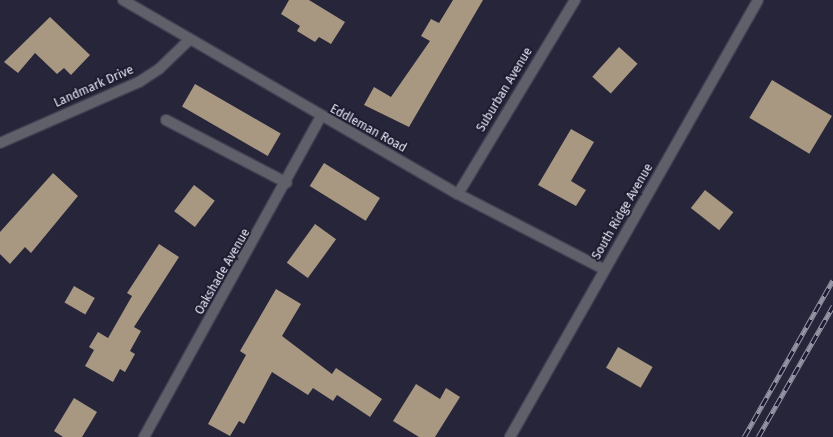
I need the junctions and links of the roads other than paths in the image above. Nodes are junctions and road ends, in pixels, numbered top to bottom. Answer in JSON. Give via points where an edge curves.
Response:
{"nodes":[{"id":1,"x":123,"y":0,"type":"edge"},
{"id":2,"x":574,"y":0,"type":"edge"},
{"id":3,"x":758,"y":0,"type":"edge"},
{"id":4,"x":189,"y":40,"type":"junction"},
{"id":5,"x":321,"y":117,"type":"junction"},
{"id":6,"x":166,"y":120,"type":"dead end"},
{"id":7,"x":0,"y":142,"type":"edge"},
{"id":8,"x":287,"y":183,"type":"junction"},
{"id":9,"x":458,"y":194,"type":"junction"},
{"id":10,"x":605,"y":270,"type":"junction"},
{"id":11,"x":144,"y":437,"type":"edge"},
{"id":12,"x":510,"y":437,"type":"edge"}],
"edges":[{"from":1,"to":4,"type":"street","name":"Eddleman Road"},
{"from":2,"to":9,"type":"street","name":"Suburban Avenue"},
{"from":3,"to":10,"type":"street","name":"South Ridge Avenue"},
{"from":4,"to":5,"type":"street","name":"Eddleman Road"},
{"from":4,"to":7,"type":"street","name":"Landmark Drive","via":[[159,70],[139,82]]},
{"from":5,"to":8,"type":"street","name":"Oakshade Avenue"},
{"from":5,"to":9,"type":"street","name":"Eddleman Road"},
{"from":6,"to":8,"type":"street"},
{"from":8,"to":11,"type":"street","name":"Oakshade Avenue"},
{"from":9,"to":10,"type":"street","name":"Eddleman Road"},
{"from":10,"to":12,"type":"street","name":"South Ridge Avenue"}]}
